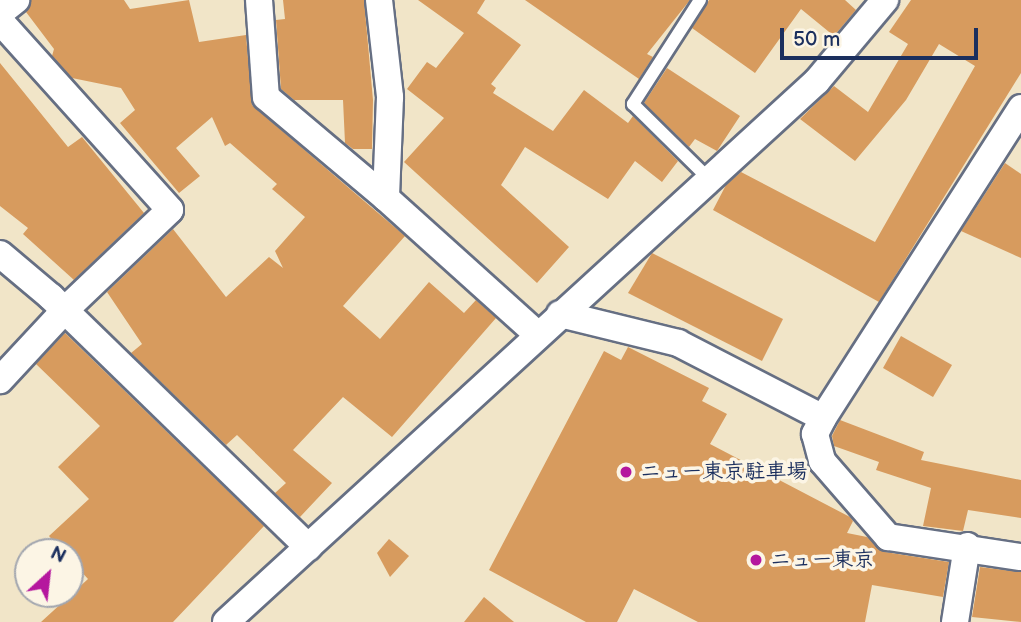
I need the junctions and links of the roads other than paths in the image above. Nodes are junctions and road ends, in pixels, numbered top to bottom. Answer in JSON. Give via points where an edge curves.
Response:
{"nodes":[{"id":1,"x":16,"y":0,"type":"edge"},
{"id":2,"x":259,"y":0,"type":"edge"},
{"id":3,"x":379,"y":0,"type":"edge"},
{"id":4,"x":700,"y":0,"type":"edge"},
{"id":5,"x":885,"y":0,"type":"edge"},
{"id":6,"x":0,"y":13,"type":"edge"},
{"id":7,"x":0,"y":21,"type":"edge"},
{"id":8,"x":1021,"y":108,"type":"edge"},
{"id":9,"x":708,"y":178,"type":"junction"},
{"id":10,"x":386,"y":198,"type":"junction"},
{"id":11,"x":0,"y":254,"type":"edge"},
{"id":12,"x":65,"y":310,"type":"junction"},
{"id":13,"x":560,"y":314,"type":"junction"},
{"id":14,"x":538,"y":335,"type":"junction"},
{"id":15,"x":0,"y":380,"type":"edge"},
{"id":16,"x":823,"y":418,"type":"junction"},
{"id":17,"x":967,"y":546,"type":"junction"},
{"id":18,"x":308,"y":547,"type":"junction"},
{"id":19,"x":1021,"y":557,"type":"edge"},
{"id":20,"x":226,"y":622,"type":"edge"},
{"id":21,"x":955,"y":622,"type":"edge"}],
"edges":[{"from":1,"to":6,"type":"street"},
{"from":2,"to":10,"type":"street","via":[[267,97]]},
{"from":3,"to":10,"type":"street","via":[[390,97]]},
{"from":4,"to":9,"type":"lane","via":[[633,104]]},
{"from":5,"to":9,"type":"street","via":[[817,81]]},
{"from":7,"to":12,"type":"street","via":[[170,210]]},
{"from":8,"to":16,"type":"street"},
{"from":9,"to":13,"type":"street"},
{"from":10,"to":14,"type":"street"},
{"from":11,"to":12,"type":"street"},
{"from":12,"to":15,"type":"street"},
{"from":12,"to":18,"type":"street"},
{"from":13,"to":14,"type":"street"},
{"from":13,"to":16,"type":"street","via":[[678,343]]},
{"from":14,"to":18,"type":"street"},
{"from":16,"to":17,"type":"street","via":[[815,434],[822,461],[888,537]]},
{"from":17,"to":19,"type":"street"},
{"from":17,"to":21,"type":"street"},
{"from":18,"to":20,"type":"street"}]}
